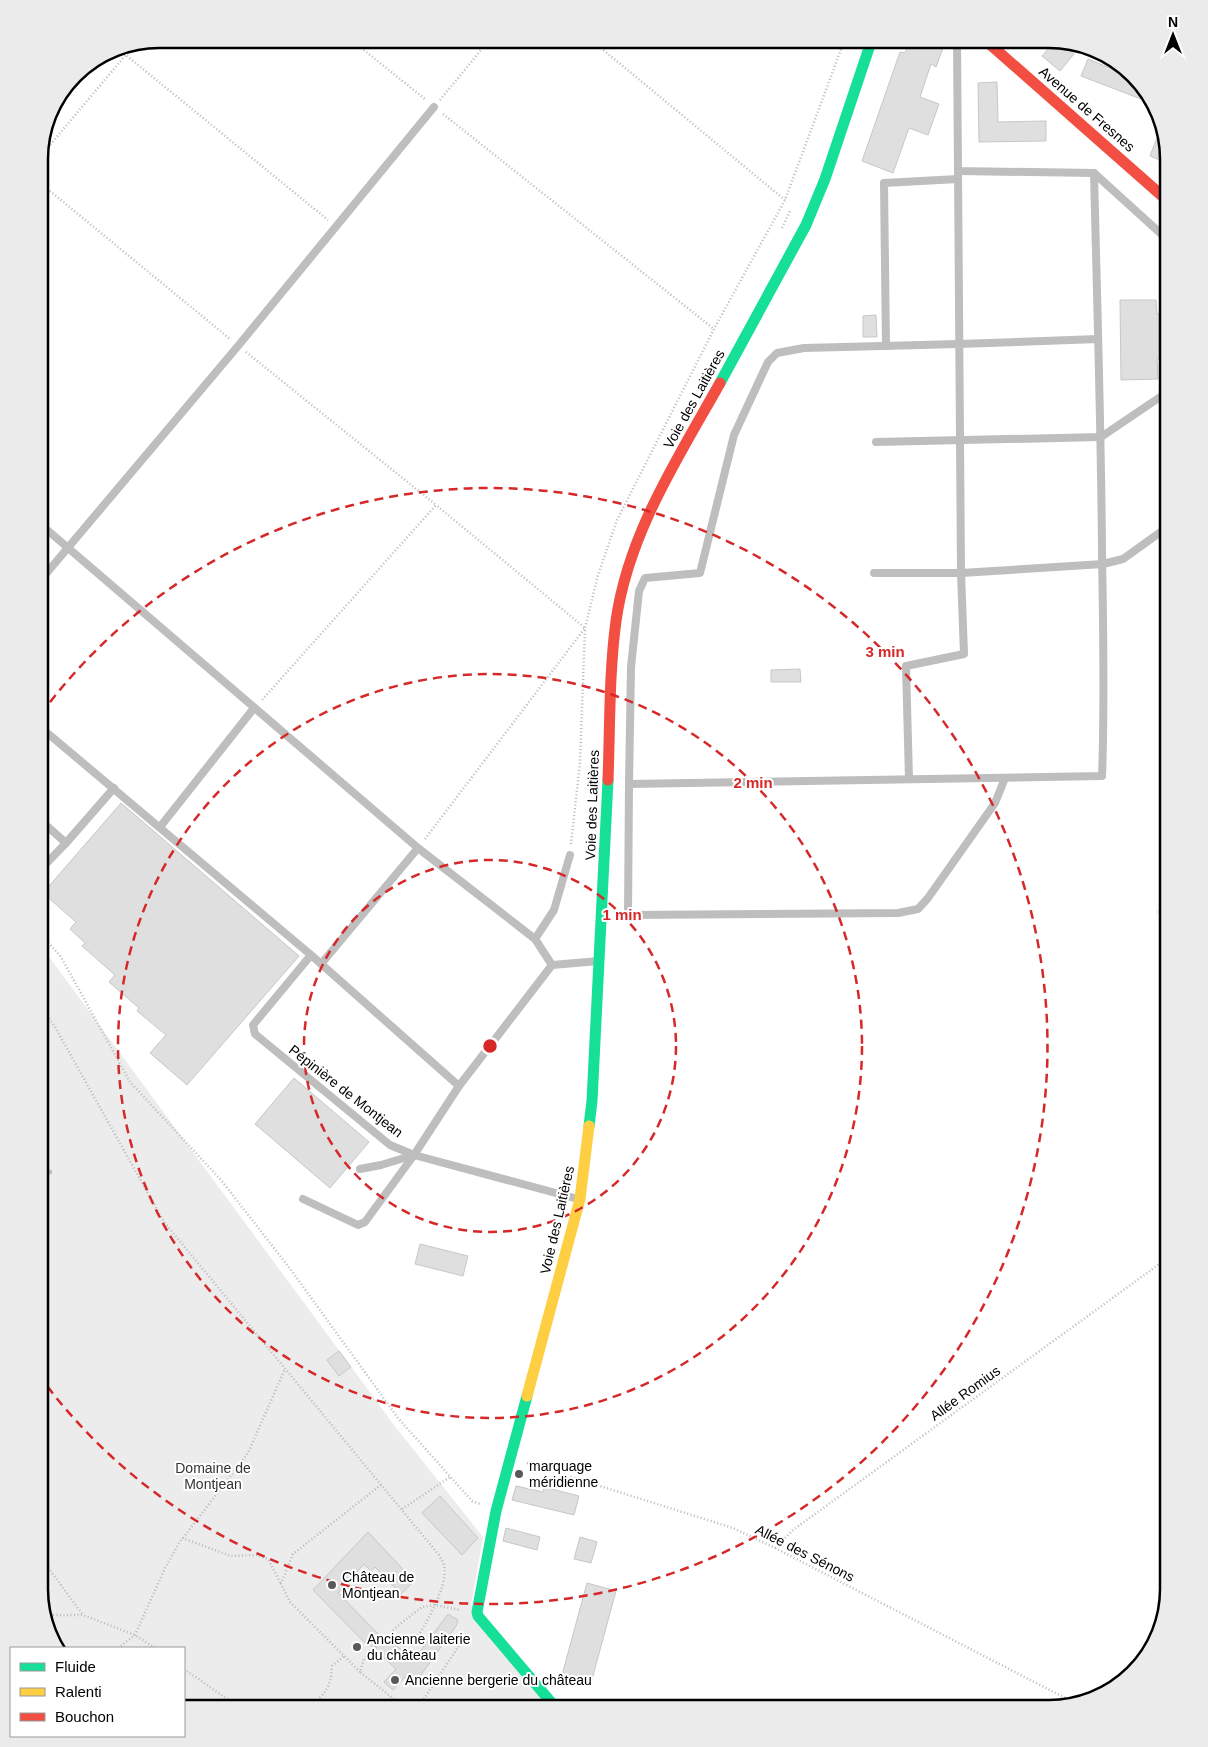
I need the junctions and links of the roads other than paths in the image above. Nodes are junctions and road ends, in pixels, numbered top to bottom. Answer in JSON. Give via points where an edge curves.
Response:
{"nodes":[{"id":1,"x":869,"y":48,"type":"edge"},
{"id":2,"x":957,"y":48,"type":"edge"},
{"id":3,"x":994,"y":48,"type":"edge"},
{"id":4,"x":434,"y":107,"type":"road end"},
{"id":5,"x":1094,"y":173,"type":"junction"},
{"id":6,"x":958,"y":175,"type":"junction"},
{"id":7,"x":1160,"y":194,"type":"edge"},
{"id":8,"x":1160,"y":233,"type":"edge"},
{"id":9,"x":1098,"y":339,"type":"junction"},
{"id":10,"x":959,"y":344,"type":"junction"},
{"id":11,"x":886,"y":346,"type":"junction"},
{"id":12,"x":1160,"y":397,"type":"edge"},
{"id":13,"x":1101,"y":437,"type":"junction"},
{"id":14,"x":960,"y":441,"type":"junction"},
{"id":15,"x":876,"y":442,"type":"dead end"},
{"id":16,"x":48,"y":531,"type":"edge"},
{"id":17,"x":1160,"y":532,"type":"edge"},
{"id":18,"x":67,"y":547,"type":"junction"},
{"id":19,"x":1102,"y":564,"type":"junction"},
{"id":20,"x":48,"y":571,"type":"edge"},
{"id":21,"x":874,"y":573,"type":"dead end"},
{"id":22,"x":961,"y":573,"type":"junction"},
{"id":23,"x":254,"y":708,"type":"junction"},
{"id":24,"x":48,"y":733,"type":"edge"},
{"id":25,"x":1005,"y":778,"type":"junction"},
{"id":26,"x":909,"y":779,"type":"junction"},
{"id":27,"x":629,"y":784,"type":"junction"},
{"id":28,"x":114,"y":788,"type":"junction"},
{"id":29,"x":48,"y":827,"type":"edge"},
{"id":30,"x":160,"y":827,"type":"junction"},
{"id":31,"x":66,"y":843,"type":"junction"},
{"id":32,"x":418,"y":848,"type":"junction"},
{"id":33,"x":570,"y":855,"type":"dead end"},
{"id":34,"x":48,"y":862,"type":"edge"},
{"id":35,"x":535,"y":939,"type":"junction"},
{"id":36,"x":311,"y":955,"type":"junction"},
{"id":37,"x":599,"y":962,"type":"junction"},
{"id":38,"x":321,"y":964,"type":"junction"},
{"id":39,"x":552,"y":965,"type":"junction"},
{"id":40,"x":459,"y":1086,"type":"junction"},
{"id":41,"x":414,"y":1155,"type":"junction"},
{"id":42,"x":360,"y":1169,"type":"dead end"},
{"id":43,"x":303,"y":1199,"type":"dead end"},
{"id":44,"x":580,"y":1200,"type":"junction"},
{"id":45,"x":549,"y":1699,"type":"edge"}],
"edges":[{"from":1,"to":37,"type":"street","name":"Voie des Laitières","via":[[806,225],[655,501],[626,575],[616,620],[613,655]]},
{"from":2,"to":6,"type":"lane"},
{"from":3,"to":7,"type":"street","name":"Avenue de Fresnes"},
{"from":4,"to":18,"type":"lane","via":[[238,346]]},
{"from":5,"to":6,"type":"lane"},
{"from":5,"to":8,"type":"lane"},
{"from":5,"to":9,"type":"lane"},
{"from":6,"to":10,"type":"lane"},
{"from":6,"to":11,"type":"lane","via":[[884,183]]},
{"from":9,"to":10,"type":"lane"},
{"from":9,"to":13,"type":"lane"},
{"from":10,"to":11,"type":"lane"},
{"from":10,"to":14,"type":"lane"},
{"from":11,"to":27,"type":"lane","via":[[804,348],[777,353],[768,362],[734,435],[700,573],[645,578],[639,591],[631,667]]},
{"from":12,"to":13,"type":"lane"},
{"from":13,"to":14,"type":"lane"},
{"from":13,"to":19,"type":"lane"},
{"from":14,"to":15,"type":"lane"},
{"from":14,"to":22,"type":"lane"},
{"from":16,"to":18,"type":"lane"},
{"from":17,"to":19,"type":"lane","via":[[1123,559]]},
{"from":18,"to":20,"type":"lane"},
{"from":18,"to":23,"type":"lane"},
{"from":19,"to":22,"type":"lane"},
{"from":19,"to":25,"type":"lane","via":[[1102,776]]},
{"from":21,"to":22,"type":"lane"},
{"from":22,"to":26,"type":"lane","via":[[964,654],[906,666]]},
{"from":23,"to":30,"type":"lane"},
{"from":23,"to":32,"type":"lane"},
{"from":24,"to":28,"type":"lane"},
{"from":25,"to":26,"type":"lane"},
{"from":25,"to":27,"type":"lane","via":[[995,803],[928,898],[918,909],[898,913],[628,915]]},
{"from":26,"to":27,"type":"lane"},
{"from":28,"to":30,"type":"lane"},
{"from":28,"to":31,"type":"lane"},
{"from":29,"to":31,"type":"lane"},
{"from":30,"to":36,"type":"lane"},
{"from":31,"to":34,"type":"lane"},
{"from":32,"to":35,"type":"lane"},
{"from":32,"to":38,"type":"lane"},
{"from":33,"to":35,"type":"lane","via":[[554,910]]},
{"from":35,"to":39,"type":"lane"},
{"from":36,"to":38,"type":"lane"},
{"from":36,"to":41,"type":"lane","name":"Pépinière de Montjean","via":[[253,1025],[255,1034],[390,1145]]},
{"from":37,"to":39,"type":"lane"},
{"from":37,"to":44,"type":"street","name":"Voie des Laitières","via":[[592,1101]]},
{"from":38,"to":40,"type":"lane"},
{"from":39,"to":40,"type":"lane"},
{"from":40,"to":41,"type":"lane"},
{"from":41,"to":42,"type":"lane"},
{"from":41,"to":43,"type":"lane","via":[[365,1222],[358,1225]]},
{"from":41,"to":44,"type":"lane","name":"Pépinière de Montjean"},
{"from":44,"to":45,"type":"street","name":"Voie des Laitières","via":[[496,1511],[477,1614]]}]}
